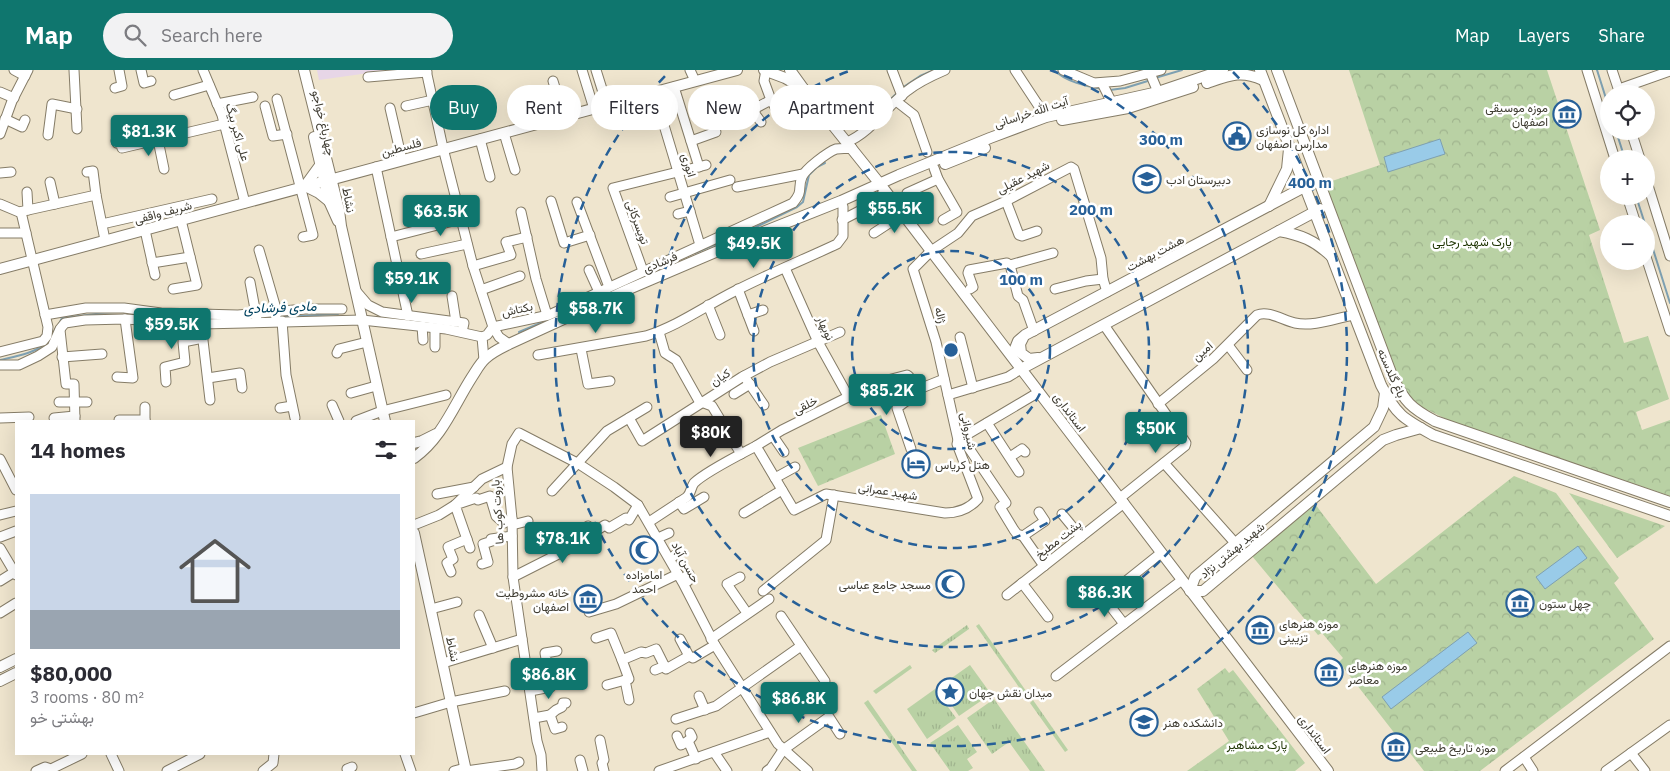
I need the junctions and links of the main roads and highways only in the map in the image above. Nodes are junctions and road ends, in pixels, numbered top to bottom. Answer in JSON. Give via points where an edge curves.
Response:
{"nodes":[{"id":1,"x":299,"y":70,"type":"edge"},
{"id":2,"x":304,"y":70,"type":"edge"},
{"id":3,"x":737,"y":70,"type":"edge"},
{"id":4,"x":765,"y":70,"type":"edge"},
{"id":5,"x":790,"y":70,"type":"edge"},
{"id":6,"x":1223,"y":70,"type":"edge"},
{"id":7,"x":1277,"y":70,"type":"edge"},
{"id":8,"x":1262,"y":75,"type":"edge"},
{"id":9,"x":798,"y":85,"type":"edge"},
{"id":10,"x":801,"y":85,"type":"edge"},
{"id":11,"x":838,"y":130,"type":"edge"},
{"id":12,"x":1005,"y":136,"type":"junction"},
{"id":13,"x":1289,"y":146,"type":"junction"},
{"id":14,"x":320,"y":164,"type":"junction"},
{"id":15,"x":328,"y":180,"type":"junction"},
{"id":16,"x":1319,"y":180,"type":"junction"},
{"id":17,"x":1306,"y":186,"type":"junction"},
{"id":18,"x":302,"y":187,"type":"junction"},
{"id":19,"x":883,"y":188,"type":"junction"},
{"id":20,"x":329,"y":201,"type":"junction"},
{"id":21,"x":1328,"y":205,"type":"junction"},
{"id":22,"x":1269,"y":206,"type":"junction"},
{"id":23,"x":1315,"y":211,"type":"junction"},
{"id":24,"x":341,"y":226,"type":"junction"},
{"id":25,"x":1279,"y":231,"type":"junction"},
{"id":26,"x":1334,"y":260,"type":"junction"},
{"id":27,"x":0,"y":269,"type":"edge"},
{"id":28,"x":1030,"y":333,"type":"junction"},
{"id":29,"x":1012,"y":356,"type":"junction"},
{"id":30,"x":1040,"y":358,"type":"junction"},
{"id":31,"x":1021,"y":368,"type":"junction"},
{"id":32,"x":1385,"y":393,"type":"junction"},
{"id":33,"x":384,"y":416,"type":"edge"},
{"id":34,"x":1421,"y":428,"type":"junction"},
{"id":35,"x":440,"y":433,"type":"junction"},
{"id":36,"x":415,"y":442,"type":"edge"},
{"id":37,"x":1494,"y":442,"type":"junction"},
{"id":38,"x":1490,"y":454,"type":"junction"},
{"id":39,"x":415,"y":457,"type":"edge"},
{"id":40,"x":1651,"y":496,"type":"junction"},
{"id":41,"x":1670,"y":502,"type":"edge"},
{"id":42,"x":1647,"y":508,"type":"junction"},
{"id":43,"x":1670,"y":516,"type":"edge"},
{"id":44,"x":415,"y":537,"type":"edge"},
{"id":45,"x":1190,"y":591,"type":"junction"},
{"id":46,"x":15,"y":660,"type":"edge"},
{"id":47,"x":0,"y":667,"type":"edge"},
{"id":48,"x":15,"y":674,"type":"edge"},
{"id":49,"x":0,"y":681,"type":"edge"},
{"id":50,"x":466,"y":770,"type":"edge"},
{"id":51,"x":1328,"y":771,"type":"edge"}],
"edges":[{"from":1,"to":14,"type":"main road","name":"چهارباغ خواجو"},
{"from":2,"to":15,"type":"main road","name":"چهارباغ خواجو"},
{"from":3,"to":15,"type":"main road","name":"فلسطین"},
{"from":4,"to":9,"type":"main road"},
{"from":5,"to":10,"type":"main road","name":"استانداری"},
{"from":6,"to":12,"type":"main road","name":"آیت الله خراسانی","via":[[1158,92],[1046,117]]},
{"from":7,"to":16,"type":"main road","name":"باغ گلدسته"},
{"from":8,"to":12,"type":"main road","name":"آیت الله خراسانی","via":[[1239,73],[1128,108],[1048,123]]},
{"from":8,"to":13,"type":"main road","name":"باغ گلدسته"},
{"from":11,"to":19,"type":"main road","name":"استانداری"},
{"from":12,"to":19,"type":"main road","name":"آیت الله خراسانی"},
{"from":12,"to":19,"type":"main road","name":"آیت الله خراسانی"},
{"from":13,"to":17,"type":"main road","name":"باغ گلدسته"},
{"from":13,"to":22,"type":"main road","via":[[1287,169]]},
{"from":14,"to":15,"type":"main road","name":"چهارباغ خواجو"},
{"from":14,"to":18,"type":"main road"},
{"from":15,"to":18,"type":"main road","name":"شریف واقفی"},
{"from":15,"to":20,"type":"main road","name":"نشاط"},
{"from":15,"to":24,"type":"main road","name":"نشاط"},
{"from":16,"to":17,"type":"main road","name":"هشت بهشت"},
{"from":16,"to":21,"type":"main road","name":"باغ گلدسته"},
{"from":17,"to":22,"type":"main road","name":"هشت بهشت"},
{"from":17,"to":23,"type":"main road","name":"باغ گلدسته"},
{"from":18,"to":20,"type":"main road","via":[[320,193]]},
{"from":18,"to":27,"type":"main road","name":"شریف واقفی"},
{"from":19,"to":29,"type":"main road","name":"استانداری"},
{"from":19,"to":35,"type":"main road","name":"فرشادی","via":[[753,236],[495,351],[484,360],[460,395]]},
{"from":20,"to":24,"type":"main road","name":"نشاط"},
{"from":21,"to":23,"type":"main road"},
{"from":21,"to":37,"type":"main road","name":"باغ گلدسته","via":[[1403,397],[1435,421]]},
{"from":22,"to":28,"type":"main road","name":"هشت بهشت"},
{"from":23,"to":25,"type":"main road"},
{"from":23,"to":26,"type":"main road","name":"باغ گلدسته"},
{"from":24,"to":33,"type":"main road","name":"نشاط"},
{"from":25,"to":26,"type":"main road","via":[[1299,234],[1319,244]]},
{"from":25,"to":30,"type":"main road"},
{"from":26,"to":32,"type":"main road","name":"باغ گلدسته"},
{"from":28,"to":29,"type":"main road","via":[[1018,341]]},
{"from":28,"to":30,"type":"main road","via":[[1020,344],[1022,353],[1030,359]]},
{"from":29,"to":31,"type":"main road","name":"استانداری"},
{"from":30,"to":31,"type":"main road"},
{"from":31,"to":45,"type":"main road","name":"استانداری"},
{"from":32,"to":34,"type":"main road","name":"باغ گلدسته","via":[[1399,414]]},
{"from":32,"to":45,"type":"main road","name":"شهید بهشتی نژاد","via":[[1383,408],[1374,427],[1195,577]]},
{"from":34,"to":38,"type":"main road","name":"باغ گلدسته"},
{"from":34,"to":45,"type":"main road","name":"شهید بهشتی نژاد","via":[[1383,440],[1203,590]]},
{"from":35,"to":36,"type":"main road"},
{"from":35,"to":39,"type":"main road","name":"فرشادی"},
{"from":37,"to":38,"type":"main road"},
{"from":37,"to":40,"type":"main road","name":"باغ گلدسته"},
{"from":38,"to":42,"type":"main road","name":"باغ گلدسته"},
{"from":40,"to":41,"type":"main road","name":"باغ گلدسته"},
{"from":40,"to":42,"type":"main road"},
{"from":42,"to":43,"type":"main road","name":"باغ گلدسته"},
{"from":44,"to":50,"type":"main road","name":"نشاط"},
{"from":45,"to":51,"type":"main road","name":"استانداری"},
{"from":46,"to":47,"type":"main road"},
{"from":48,"to":49,"type":"main road"}]}
